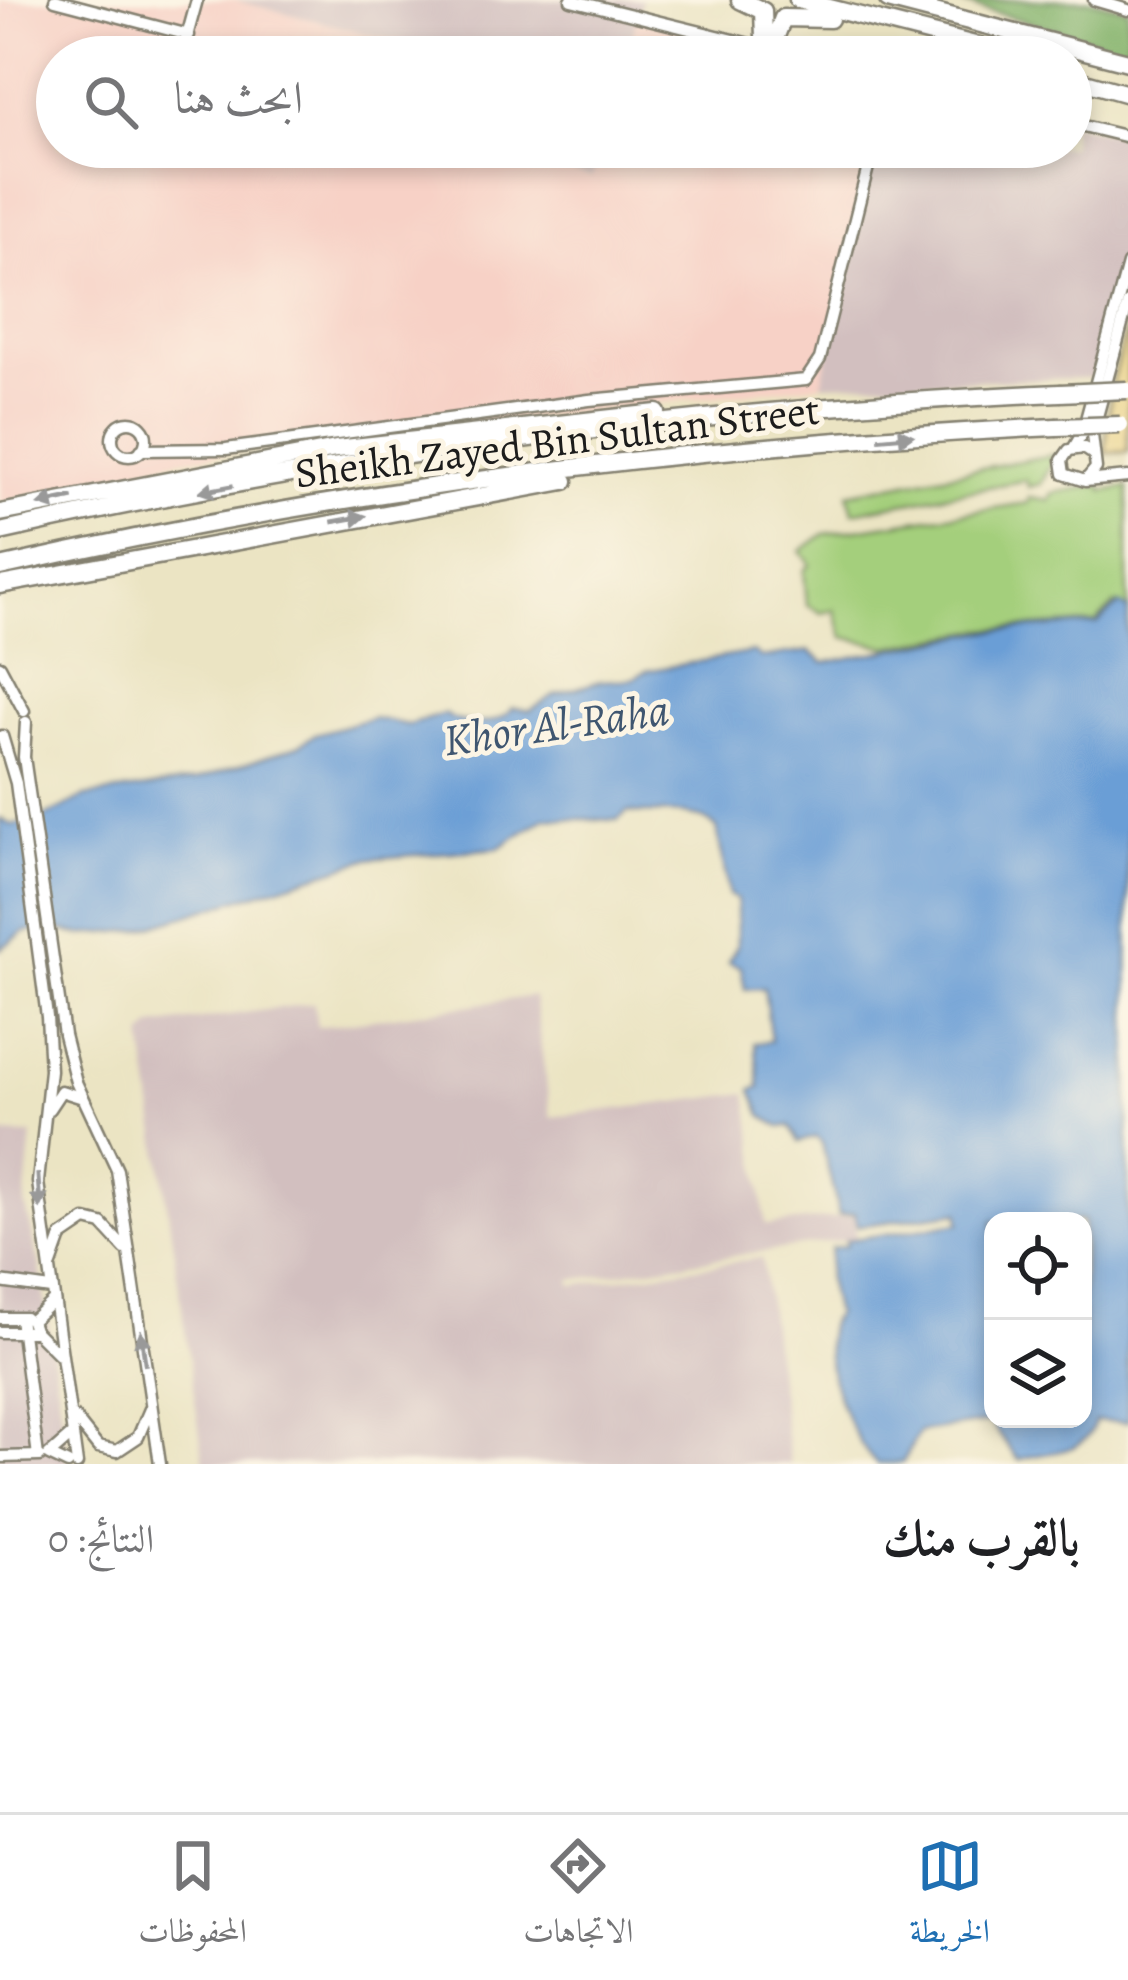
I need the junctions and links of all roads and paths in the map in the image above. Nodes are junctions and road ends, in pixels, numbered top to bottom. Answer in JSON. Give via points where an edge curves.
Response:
{"nodes":[{"id":1,"x":56,"y":0,"type":"edge"},
{"id":2,"x":197,"y":0,"type":"edge"},
{"id":3,"x":571,"y":0,"type":"edge"},
{"id":4,"x":740,"y":0,"type":"edge"},
{"id":5,"x":798,"y":0,"type":"edge"},
{"id":6,"x":888,"y":0,"type":"edge"},
{"id":7,"x":929,"y":0,"type":"edge"},
{"id":8,"x":1094,"y":0,"type":"edge"},
{"id":9,"x":1116,"y":0,"type":"edge"},
{"id":10,"x":1128,"y":6,"type":"edge"},
{"id":11,"x":924,"y":32,"type":"junction"},
{"id":12,"x":182,"y":36,"type":"edge"},
{"id":13,"x":188,"y":36,"type":"edge"},
{"id":14,"x":717,"y":36,"type":"edge"},
{"id":15,"x":766,"y":36,"type":"edge"},
{"id":16,"x":772,"y":36,"type":"edge"},
{"id":17,"x":940,"y":36,"type":"edge"},
{"id":18,"x":1030,"y":36,"type":"edge"},
{"id":19,"x":1039,"y":36,"type":"edge"},
{"id":20,"x":1092,"y":52,"type":"edge"},
{"id":21,"x":1128,"y":62,"type":"edge"},
{"id":22,"x":1092,"y":78,"type":"edge"},
{"id":23,"x":1092,"y":81,"type":"edge"},
{"id":24,"x":1128,"y":85,"type":"edge"},
{"id":25,"x":1128,"y":94,"type":"edge"},
{"id":26,"x":1092,"y":128,"type":"edge"},
{"id":27,"x":1128,"y":137,"type":"edge"},
{"id":28,"x":868,"y":168,"type":"edge"},
{"id":29,"x":1128,"y":264,"type":"edge"},
{"id":30,"x":1128,"y":303,"type":"edge"},
{"id":31,"x":1127,"y":390,"type":"edge"},
{"id":32,"x":767,"y":412,"type":"junction"},
{"id":33,"x":1124,"y":424,"type":"edge"},
{"id":34,"x":143,"y":445,"type":"dead end"},
{"id":35,"x":1073,"y":448,"type":"junction"},
{"id":36,"x":745,"y":451,"type":"junction"},
{"id":37,"x":1095,"y":458,"type":"junction"},
{"id":38,"x":1128,"y":477,"type":"edge"},
{"id":39,"x":1110,"y":480,"type":"junction"},
{"id":40,"x":1085,"y":481,"type":"junction"},
{"id":41,"x":0,"y":513,"type":"edge"},
{"id":42,"x":0,"y":532,"type":"edge"},
{"id":43,"x":0,"y":567,"type":"edge"},
{"id":44,"x":0,"y":588,"type":"edge"},
{"id":45,"x":0,"y":666,"type":"edge"},
{"id":46,"x":2,"y":736,"type":"edge"},
{"id":47,"x":18,"y":758,"type":"junction"},
{"id":48,"x":0,"y":772,"type":"edge"},
{"id":49,"x":16,"y":783,"type":"junction"},
{"id":50,"x":45,"y":948,"type":"junction"},
{"id":51,"x":86,"y":1100,"type":"junction"},
{"id":52,"x":44,"y":1121,"type":"junction"},
{"id":53,"x":129,"y":1258,"type":"junction"},
{"id":54,"x":49,"y":1271,"type":"junction"},
{"id":55,"x":0,"y":1282,"type":"edge"},
{"id":56,"x":52,"y":1295,"type":"junction"},
{"id":57,"x":40,"y":1314,"type":"junction"},
{"id":58,"x":0,"y":1318,"type":"edge"},
{"id":59,"x":19,"y":1325,"type":"junction"},
{"id":60,"x":0,"y":1332,"type":"edge"},
{"id":61,"x":36,"y":1332,"type":"junction"},
{"id":62,"x":63,"y":1362,"type":"junction"},
{"id":63,"x":151,"y":1407,"type":"junction"},
{"id":64,"x":70,"y":1410,"type":"junction"},
{"id":65,"x":73,"y":1433,"type":"junction"},
{"id":66,"x":43,"y":1455,"type":"junction"},
{"id":67,"x":0,"y":1457,"type":"edge"},
{"id":68,"x":73,"y":1464,"type":"edge"},
{"id":69,"x":160,"y":1464,"type":"edge"}],
"edges":[{"from":1,"to":12,"type":"street"},
{"from":2,"to":13,"type":"street"},
{"from":3,"to":14,"type":"street"},
{"from":4,"to":15,"type":"highway","via":[[766,16]]},
{"from":5,"to":11,"type":"highway"},
{"from":6,"to":18,"type":"highway"},
{"from":7,"to":19,"type":"highway"},
{"from":8,"to":10,"type":"street"},
{"from":9,"to":10,"type":"street"},
{"from":11,"to":16,"type":"highway","via":[[794,14]]},
{"from":11,"to":17,"type":"highway"},
{"from":20,"to":21,"type":"highway"},
{"from":22,"to":24,"type":"highway"},
{"from":23,"to":25,"type":"highway"},
{"from":26,"to":27,"type":"street"},
{"from":28,"to":34,"type":"street","via":[[820,359],[799,382],[176,451]]},
{"from":29,"to":35,"type":"street"},
{"from":30,"to":37,"type":"street","via":[[1092,435]]},
{"from":31,"to":32,"type":"highway","name":"Sheikh Zayed Bin Sultan Street","bridge":true},
{"from":32,"to":41,"type":"highway","one_way":true,"via":[[723,408],[398,440]]},
{"from":32,"to":42,"type":"highway","name":"Sheikh Zayed Bin Sultan Street","one_way":true,"via":[[339,467]]},
{"from":36,"to":33,"type":"highway","name":"Sheikh Zayed Bin Sultan Street","one_way":true,"bridge":true},
{"from":35,"to":37,"type":"street"},
{"from":35,"to":40,"type":"street","via":[[1062,468]]},
{"from":36,"to":43,"type":"highway","name":"Sheikh Zayed Bin Sultan Street","via":[[406,490]]},
{"from":44,"to":36,"type":"highway","one_way":true},
{"from":37,"to":39,"type":"street"},
{"from":37,"to":40,"type":"street"},
{"from":38,"to":39,"type":"street"},
{"from":39,"to":40,"type":"street"},
{"from":45,"to":47,"type":"street","via":[[25,717]]},
{"from":46,"to":47,"type":"street"},
{"from":47,"to":49,"type":"street"},
{"from":47,"to":50,"type":"street"},
{"from":48,"to":49,"type":"street"},
{"from":49,"to":50,"type":"street"},
{"from":50,"to":51,"type":"street"},
{"from":50,"to":52,"type":"street"},
{"from":51,"to":52,"type":"street","via":[[62,1091]]},
{"from":51,"to":53,"type":"street","via":[[117,1170]]},
{"from":52,"to":54,"type":"street","one_way":true,"via":[[38,1182]]},
{"from":53,"to":54,"type":"street","via":[[103,1224],[86,1220],[61,1237]]},
{"from":63,"to":53,"type":"street","one_way":true},
{"from":54,"to":56,"type":"street"},
{"from":55,"to":56,"type":"street"},
{"from":56,"to":57,"type":"street"},
{"from":56,"to":62,"type":"street"},
{"from":57,"to":59,"type":"street"},
{"from":57,"to":61,"type":"street","via":[[30,1324]]},
{"from":58,"to":59,"type":"street"},
{"from":59,"to":60,"type":"street"},
{"from":59,"to":61,"type":"street"},
{"from":59,"to":66,"type":"street"},
{"from":61,"to":62,"type":"street"},
{"from":62,"to":64,"type":"street"},
{"from":63,"to":64,"type":"street","via":[[138,1437],[117,1451],[92,1442]]},
{"from":63,"to":69,"type":"street"},
{"from":64,"to":65,"type":"street"},
{"from":65,"to":66,"type":"street"},
{"from":65,"to":68,"type":"street"},
{"from":66,"to":67,"type":"street"},
{"from":66,"to":68,"type":"street"}]}
